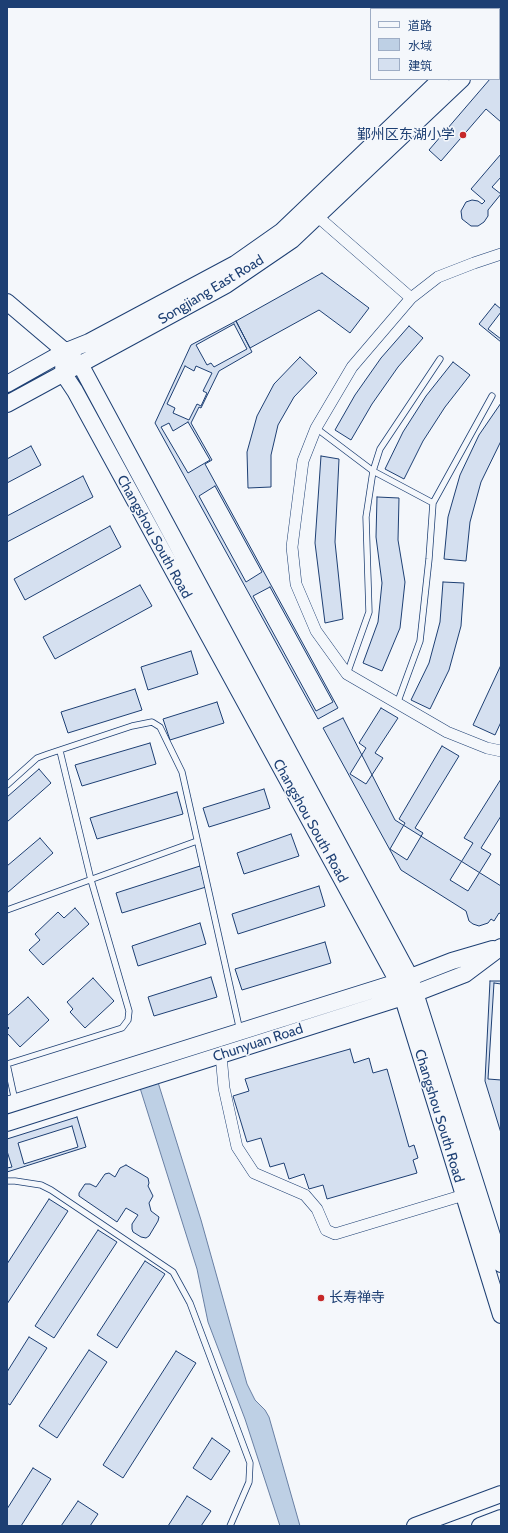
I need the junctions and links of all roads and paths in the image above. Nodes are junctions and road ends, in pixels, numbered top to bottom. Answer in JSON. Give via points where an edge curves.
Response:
{"nodes":[{"id":1,"x":440,"y":80,"type":"edge"},
{"id":2,"x":461,"y":80,"type":"edge"},
{"id":3,"x":317,"y":216,"type":"junction"},
{"id":4,"x":501,"y":254,"type":"edge"},
{"id":5,"x":411,"y":298,"type":"junction"},
{"id":6,"x":7,"y":302,"type":"edge"},
{"id":7,"x":64,"y":352,"type":"junction"},
{"id":8,"x":440,"y":359,"type":"dead end"},
{"id":9,"x":80,"y":364,"type":"junction"},
{"id":10,"x":63,"y":373,"type":"junction"},
{"id":11,"x":7,"y":384,"type":"edge"},
{"id":12,"x":492,"y":396,"type":"dead end"},
{"id":13,"x":7,"y":404,"type":"edge"},
{"id":14,"x":316,"y":428,"type":"junction"},
{"id":15,"x":373,"y":471,"type":"junction"},
{"id":16,"x":433,"y":503,"type":"junction"},
{"id":17,"x":347,"y":674,"type":"junction"},
{"id":18,"x":397,"y":704,"type":"junction"},
{"id":19,"x":60,"y":751,"type":"junction"},
{"id":20,"x":501,"y":751,"type":"edge"},
{"id":21,"x":7,"y":784,"type":"edge"},
{"id":22,"x":198,"y":841,"type":"junction"},
{"id":23,"x":90,"y":880,"type":"junction"},
{"id":24,"x":7,"y":910,"type":"edge"},
{"id":25,"x":501,"y":947,"type":"edge"},
{"id":26,"x":404,"y":980,"type":"junction"},
{"id":27,"x":410,"y":995,"type":"junction"},
{"id":28,"x":240,"y":1031,"type":"junction"},
{"id":29,"x":221,"y":1055,"type":"junction"},
{"id":30,"x":7,"y":1064,"type":"edge"},
{"id":31,"x":11,"y":1103,"type":"edge"},
{"id":32,"x":7,"y":1123,"type":"edge"},
{"id":33,"x":7,"y":1181,"type":"edge"},
{"id":34,"x":464,"y":1195,"type":"junction"},
{"id":35,"x":501,"y":1264,"type":"edge"},
{"id":36,"x":501,"y":1315,"type":"edge"},
{"id":37,"x":501,"y":1494,"type":"edge"},
{"id":38,"x":501,"y":1518,"type":"edge"},
{"id":39,"x":230,"y":1526,"type":"edge"},
{"id":40,"x":415,"y":1526,"type":"edge"},
{"id":41,"x":480,"y":1526,"type":"edge"}],
"edges":[{"from":1,"to":7,"type":"main road","name":"Songjiang East Road","via":[[282,231],[235,264],[89,342]]},
{"from":2,"to":3,"type":"main road","name":"Songjiang East Road"},
{"from":3,"to":5,"type":"street"},
{"from":3,"to":9,"type":"main road","name":"Songjiang East Road","via":[[292,240],[226,285]]},
{"from":4,"to":5,"type":"street","via":[[438,277]]},
{"from":5,"to":14,"type":"street","via":[[352,367]]},
{"from":6,"to":7,"type":"main road","name":"Changshou South Road"},
{"from":7,"to":9,"type":"main road","name":"Changshou South Road"},
{"from":7,"to":10,"type":"main road"},
{"from":7,"to":11,"type":"main road","name":"Songjiang East Road"},
{"from":8,"to":15,"type":"lane","via":[[380,449]]},
{"from":9,"to":10,"type":"main road","name":"Songjiang East Road"},
{"from":9,"to":26,"type":"main road","name":"Changshou South Road"},
{"from":10,"to":13,"type":"main road","name":"Songjiang East Road"},
{"from":10,"to":26,"type":"main road","name":"Changshou South Road"},
{"from":12,"to":16,"type":"lane"},
{"from":14,"to":15,"type":"lane"},
{"from":14,"to":17,"type":"street","via":[[303,460],[292,546],[296,584],[316,631]]},
{"from":15,"to":16,"type":"lane"},
{"from":15,"to":17,"type":"lane","via":[[366,517],[369,612]]},
{"from":16,"to":18,"type":"lane","via":[[420,641]]},
{"from":17,"to":18,"type":"street"},
{"from":18,"to":20,"type":"street","via":[[447,732]]},
{"from":19,"to":21,"type":"lane","via":[[37,758]]},
{"from":19,"to":22,"type":"lane","via":[[132,726],[152,722],[160,727],[182,772]]},
{"from":19,"to":23,"type":"lane"},
{"from":22,"to":23,"type":"lane"},
{"from":22,"to":28,"type":"lane"},
{"from":23,"to":24,"type":"lane"},
{"from":23,"to":30,"type":"lane","via":[[129,1011],[128,1020],[122,1028]]},
{"from":25,"to":26,"type":"main road","name":"Chunyuan Road","via":[[452,961]]},
{"from":25,"to":27,"type":"main road","name":"Chunyuan Road","via":[[465,974]]},
{"from":26,"to":27,"type":"main road","name":"Changshou South Road"},
{"from":26,"to":28,"type":"main road","name":"Chunyuan Road"},
{"from":27,"to":29,"type":"main road","name":"Chunyuan Road"},
{"from":27,"to":34,"type":"main road","name":"Changshou South Road"},
{"from":27,"to":35,"type":"main road","name":"Changshou South Road"},
{"from":28,"to":31,"type":"main road","name":"Chunyuan Road"},
{"from":29,"to":32,"type":"main road","name":"Chunyuan Road"},
{"from":29,"to":34,"type":"street","via":[[224,1088],[236,1147],[254,1173],[305,1195],[317,1209],[326,1230],[335,1234]]},
{"from":30,"to":31,"type":"lane"},
{"from":33,"to":39,"type":"lane","via":[[41,1185],[51,1190],[173,1272],[190,1303],[250,1463],[249,1482]]},
{"from":34,"to":36,"type":"main road","name":"Changshou South Road"},
{"from":37,"to":40,"type":"main road"},
{"from":38,"to":41,"type":"main road"}]}
